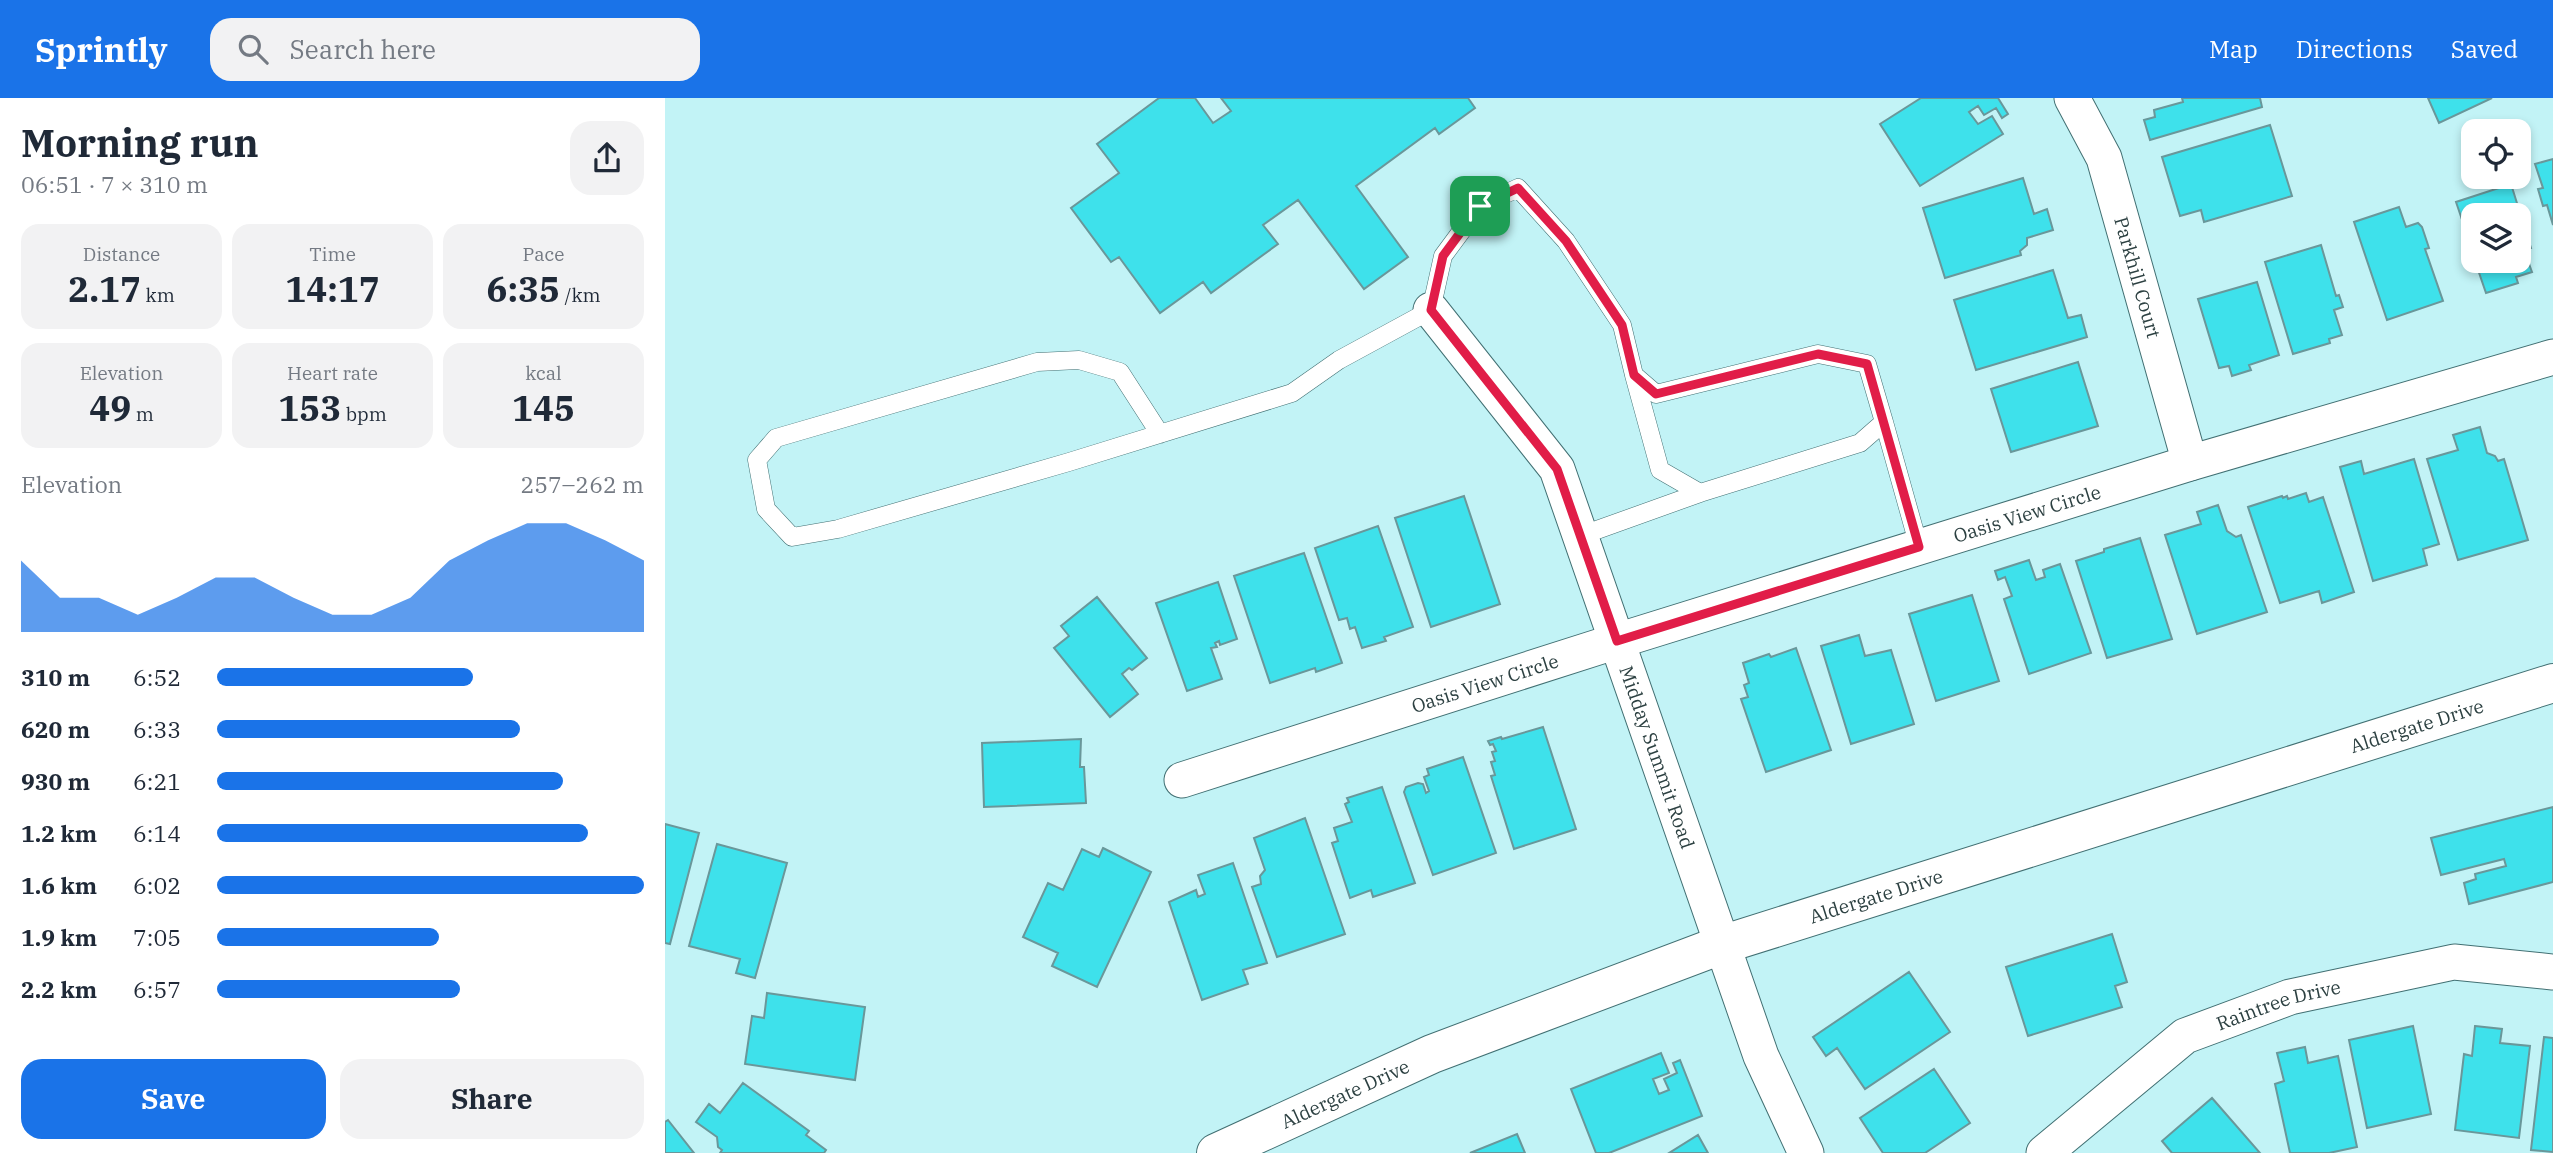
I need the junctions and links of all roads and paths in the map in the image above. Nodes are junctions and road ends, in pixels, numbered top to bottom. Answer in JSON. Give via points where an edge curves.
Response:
{"nodes":[{"id":1,"x":2072,"y":98,"type":"edge"},
{"id":2,"x":1431,"y":310,"type":"junction"},
{"id":3,"x":2553,"y":357,"type":"edge"},
{"id":4,"x":1634,"y":375,"type":"junction"},
{"id":5,"x":1884,"y":422,"type":"junction"},
{"id":6,"x":1160,"y":434,"type":"junction"},
{"id":7,"x":2189,"y":463,"type":"junction"},
{"id":8,"x":1700,"y":493,"type":"junction"},
{"id":9,"x":1580,"y":536,"type":"junction"},
{"id":10,"x":1919,"y":547,"type":"junction"},
{"id":11,"x":1617,"y":641,"type":"junction"},
{"id":12,"x":2553,"y":683,"type":"edge"},
{"id":13,"x":1182,"y":780,"type":"dead end"},
{"id":14,"x":1721,"y":945,"type":"junction"},
{"id":15,"x":2553,"y":972,"type":"edge"},
{"id":16,"x":1216,"y":1153,"type":"edge"},
{"id":17,"x":1806,"y":1153,"type":"edge"},
{"id":18,"x":2044,"y":1153,"type":"edge"}],
"edges":[{"from":1,"to":7,"type":"street","name":"Parkhill Court","via":[[2103,158]]},
{"from":2,"to":4,"type":"lane","via":[[1443,256],[1480,206],[1518,188],[1566,241],[1622,325]]},
{"from":2,"to":6,"type":"lane","via":[[1339,360],[1292,393]]},
{"from":2,"to":9,"type":"street","name":"Midday Summit Road","via":[[1557,469]]},
{"from":3,"to":7,"type":"street","name":"Oasis View Circle"},
{"from":4,"to":5,"type":"lane","via":[[1656,394],[1818,354],[1867,364]]},
{"from":4,"to":8,"type":"lane","via":[[1660,470]]},
{"from":5,"to":8,"type":"lane","via":[[1860,443]]},
{"from":5,"to":10,"type":"lane"},
{"from":6,"to":6,"type":"lane","via":[[838,529],[792,537],[767,509],[757,460],[776,438],[1037,362],[1079,360],[1120,372]]},
{"from":7,"to":10,"type":"street","name":"Oasis View Circle"},
{"from":8,"to":9,"type":"lane"},
{"from":9,"to":11,"type":"street","name":"Midday Summit Road"},
{"from":10,"to":11,"type":"street","name":"Oasis View Circle"},
{"from":11,"to":13,"type":"street","name":"Oasis View Circle"},
{"from":11,"to":14,"type":"street","name":"Midday Summit Road"},
{"from":12,"to":14,"type":"street","name":"Aldergate Drive"},
{"from":14,"to":16,"type":"street","name":"Aldergate Drive","via":[[1432,1054]]},
{"from":14,"to":17,"type":"street","name":"Midday Summit Road","via":[[1761,1056]]},
{"from":15,"to":18,"type":"street","name":"Raintree Drive","via":[[2454,962],[2290,997],[2185,1036]]}]}
